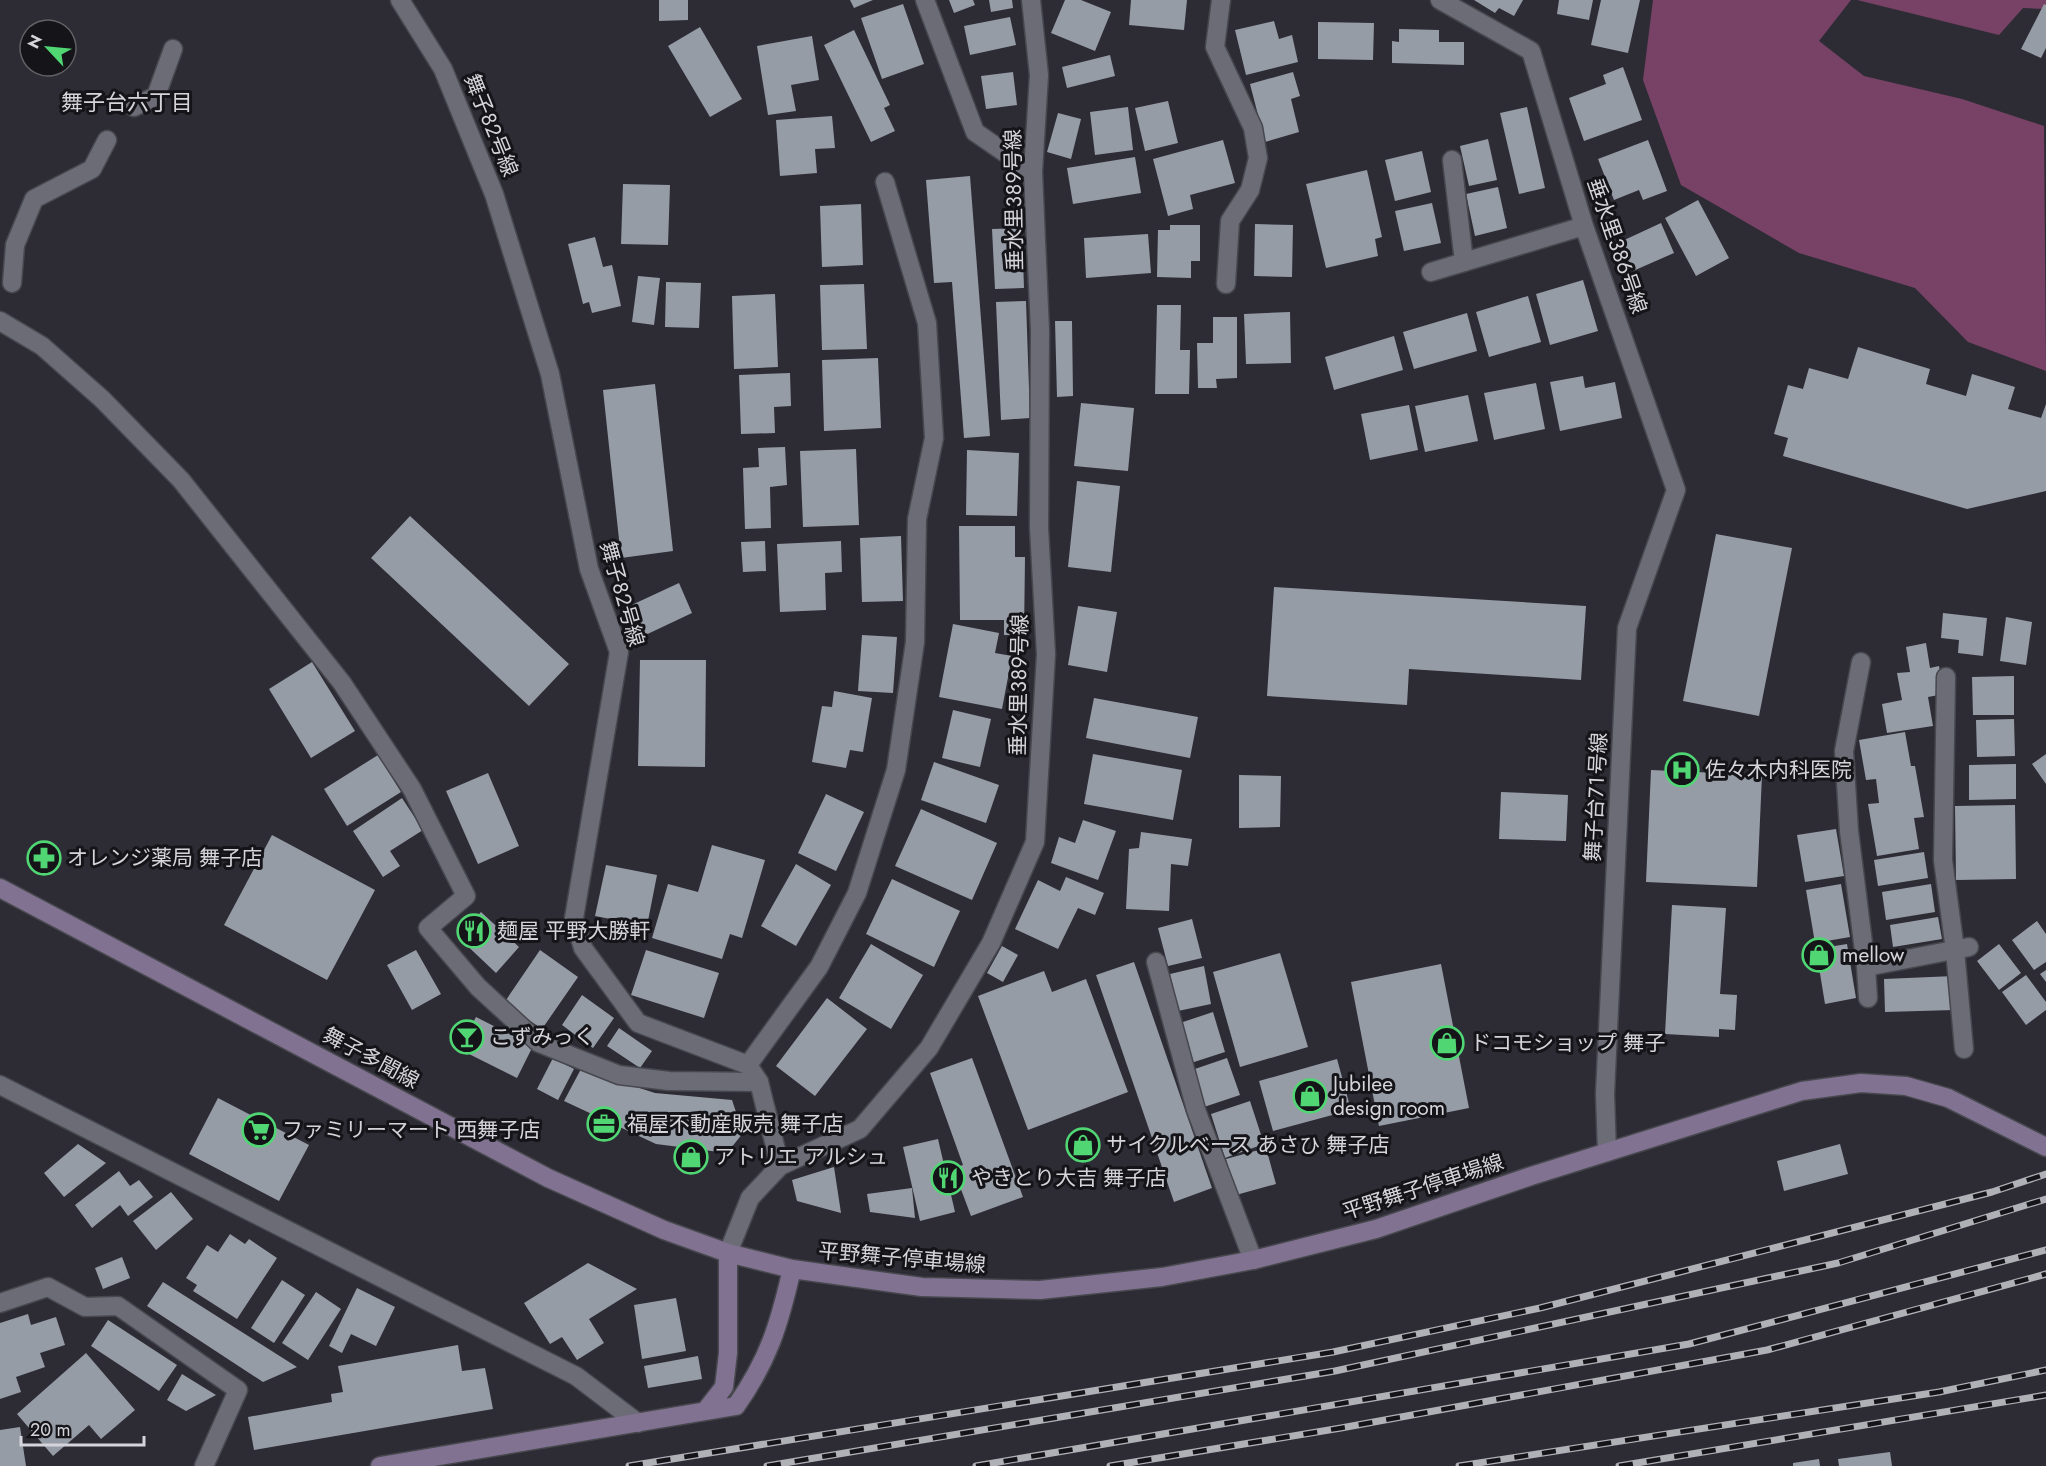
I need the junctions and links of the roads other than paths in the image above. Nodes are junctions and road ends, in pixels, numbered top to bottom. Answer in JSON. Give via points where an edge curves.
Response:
{"nodes":[{"id":1,"x":400,"y":0,"type":"edge"},
{"id":2,"x":925,"y":0,"type":"edge"},
{"id":3,"x":1031,"y":0,"type":"edge"},
{"id":4,"x":1221,"y":0,"type":"edge"},
{"id":5,"x":1440,"y":0,"type":"edge"},
{"id":6,"x":173,"y":49,"type":"dead end"},
{"id":7,"x":134,"y":108,"type":"dead end"},
{"id":8,"x":107,"y":140,"type":"dead end"},
{"id":9,"x":1452,"y":160,"type":"dead end"},
{"id":10,"x":1033,"y":172,"type":"junction"},
{"id":11,"x":885,"y":182,"type":"dead end"},
{"id":12,"x":1584,"y":226,"type":"junction"},
{"id":13,"x":1464,"y":262,"type":"junction"},
{"id":14,"x":1431,"y":272,"type":"dead end"},
{"id":15,"x":12,"y":283,"type":"dead end"},
{"id":16,"x":1226,"y":284,"type":"dead end"},
{"id":17,"x":0,"y":321,"type":"edge"},
{"id":18,"x":1666,"y":454,"type":"joint"},
{"id":19,"x":1862,"y":662,"type":"dead end"},
{"id":20,"x":1946,"y":677,"type":"dead end"},
{"id":21,"x":0,"y":888,"type":"edge"},
{"id":22,"x":1962,"y":949,"type":"junction"},
{"id":23,"x":1156,"y":962,"type":"dead end"},
{"id":24,"x":1866,"y":967,"type":"junction"},
{"id":25,"x":1868,"y":998,"type":"dead end"},
{"id":26,"x":1964,"y":1049,"type":"dead end"},
{"id":27,"x":748,"y":1065,"type":"junction"},
{"id":28,"x":759,"y":1082,"type":"junction"},
{"id":29,"x":0,"y":1085,"type":"edge"},
{"id":30,"x":2046,"y":1147,"type":"edge"},
{"id":31,"x":1607,"y":1152,"type":"junction"},
{"id":32,"x":780,"y":1166,"type":"junction"},
{"id":33,"x":728,"y":1253,"type":"junction"},
{"id":34,"x":1253,"y":1260,"type":"junction"},
{"id":35,"x":792,"y":1269,"type":"junction"},
{"id":36,"x":0,"y":1302,"type":"edge"},
{"id":37,"x":706,"y":1410,"type":"junction"},
{"id":38,"x":638,"y":1423,"type":"junction"},
{"id":39,"x":204,"y":1466,"type":"edge"},
{"id":40,"x":380,"y":1466,"type":"edge"}],
"edges":[{"from":1,"to":27,"type":"street","name":"舞子８２号線","via":[[444,69],[495,194],[550,374],[588,569],[620,652],[574,918],[580,938],[638,1023]]},
{"from":2,"to":10,"type":"street","via":[[975,132]]},
{"from":3,"to":10,"type":"street","name":"垂水里３８９号線","via":[[1039,75]]},
{"from":4,"to":16,"type":"street","via":[[1215,47],[1253,129],[1258,158],[1250,190],[1230,221]]},
{"from":5,"to":12,"type":"street","name":"垂水里３８６号線","via":[[1531,51]]},
{"from":6,"to":7,"type":"street","via":[[156,96]]},
{"from":8,"to":15,"type":"street","via":[[92,169],[34,199],[15,245]]},
{"from":9,"to":13,"type":"street"},
{"from":10,"to":32,"type":"street","name":"垂水里３８９号線","via":[[1040,331],[1039,528],[1046,654],[1035,842],[991,943],[929,1048],[860,1129]]},
{"from":11,"to":27,"type":"street","via":[[927,322],[934,438],[917,519],[915,642],[905,712],[896,770],[857,893],[819,967]]},
{"from":12,"to":13,"type":"street"},
{"from":12,"to":18,"type":"street","name":"垂水里３８６号線"},
{"from":13,"to":14,"type":"street"},
{"from":17,"to":28,"type":"street","via":[[42,346],[102,399],[181,480],[342,683],[412,789],[466,896],[428,928],[478,987],[539,1043],[619,1075],[669,1081]]},
{"from":18,"to":31,"type":"street","name":"舞子台７１号線","via":[[1676,490],[1627,628],[1605,1094]]},
{"from":19,"to":24,"type":"street","via":[[1844,751],[1849,831]]},
{"from":20,"to":22,"type":"street","via":[[1943,860]]},
{"from":21,"to":33,"type":"main road","name":"舞子多聞線","via":[[549,1178],[664,1230]]},
{"from":22,"to":24,"type":"street"},
{"from":22,"to":26,"type":"street"},
{"from":23,"to":34,"type":"street","via":[[1196,1110]]},
{"from":24,"to":25,"type":"street"},
{"from":27,"to":28,"type":"street"},
{"from":28,"to":32,"type":"street"},
{"from":29,"to":38,"type":"street","via":[[576,1376]]},
{"from":30,"to":31,"type":"main road","name":"平野舞子停車場線","via":[[1948,1098],[1906,1086],[1861,1083],[1802,1091]]},
{"from":31,"to":34,"type":"main road","name":"平野舞子停車場線","via":[[1376,1229]]},
{"from":32,"to":33,"type":"street","name":"垂水里３８９号線","via":[[750,1198]]},
{"from":33,"to":35,"type":"main road","name":"平野舞子停車場線"},
{"from":33,"to":37,"type":"main road","via":[[724,1387]]},
{"from":34,"to":35,"type":"main road","name":"平野舞子停車場線","via":[[1162,1277],[1040,1290],[922,1287]]},
{"from":35,"to":37,"type":"main road","name":"平野舞子停車場線","via":[[778,1329],[758,1375],[736,1406]]},
{"from":36,"to":39,"type":"street","via":[[48,1287],[85,1306],[118,1306],[238,1390]]},
{"from":37,"to":38,"type":"main road","name":"平野舞子停車場線"},
{"from":38,"to":40,"type":"main road","name":"平野舞子停車場線"}]}
